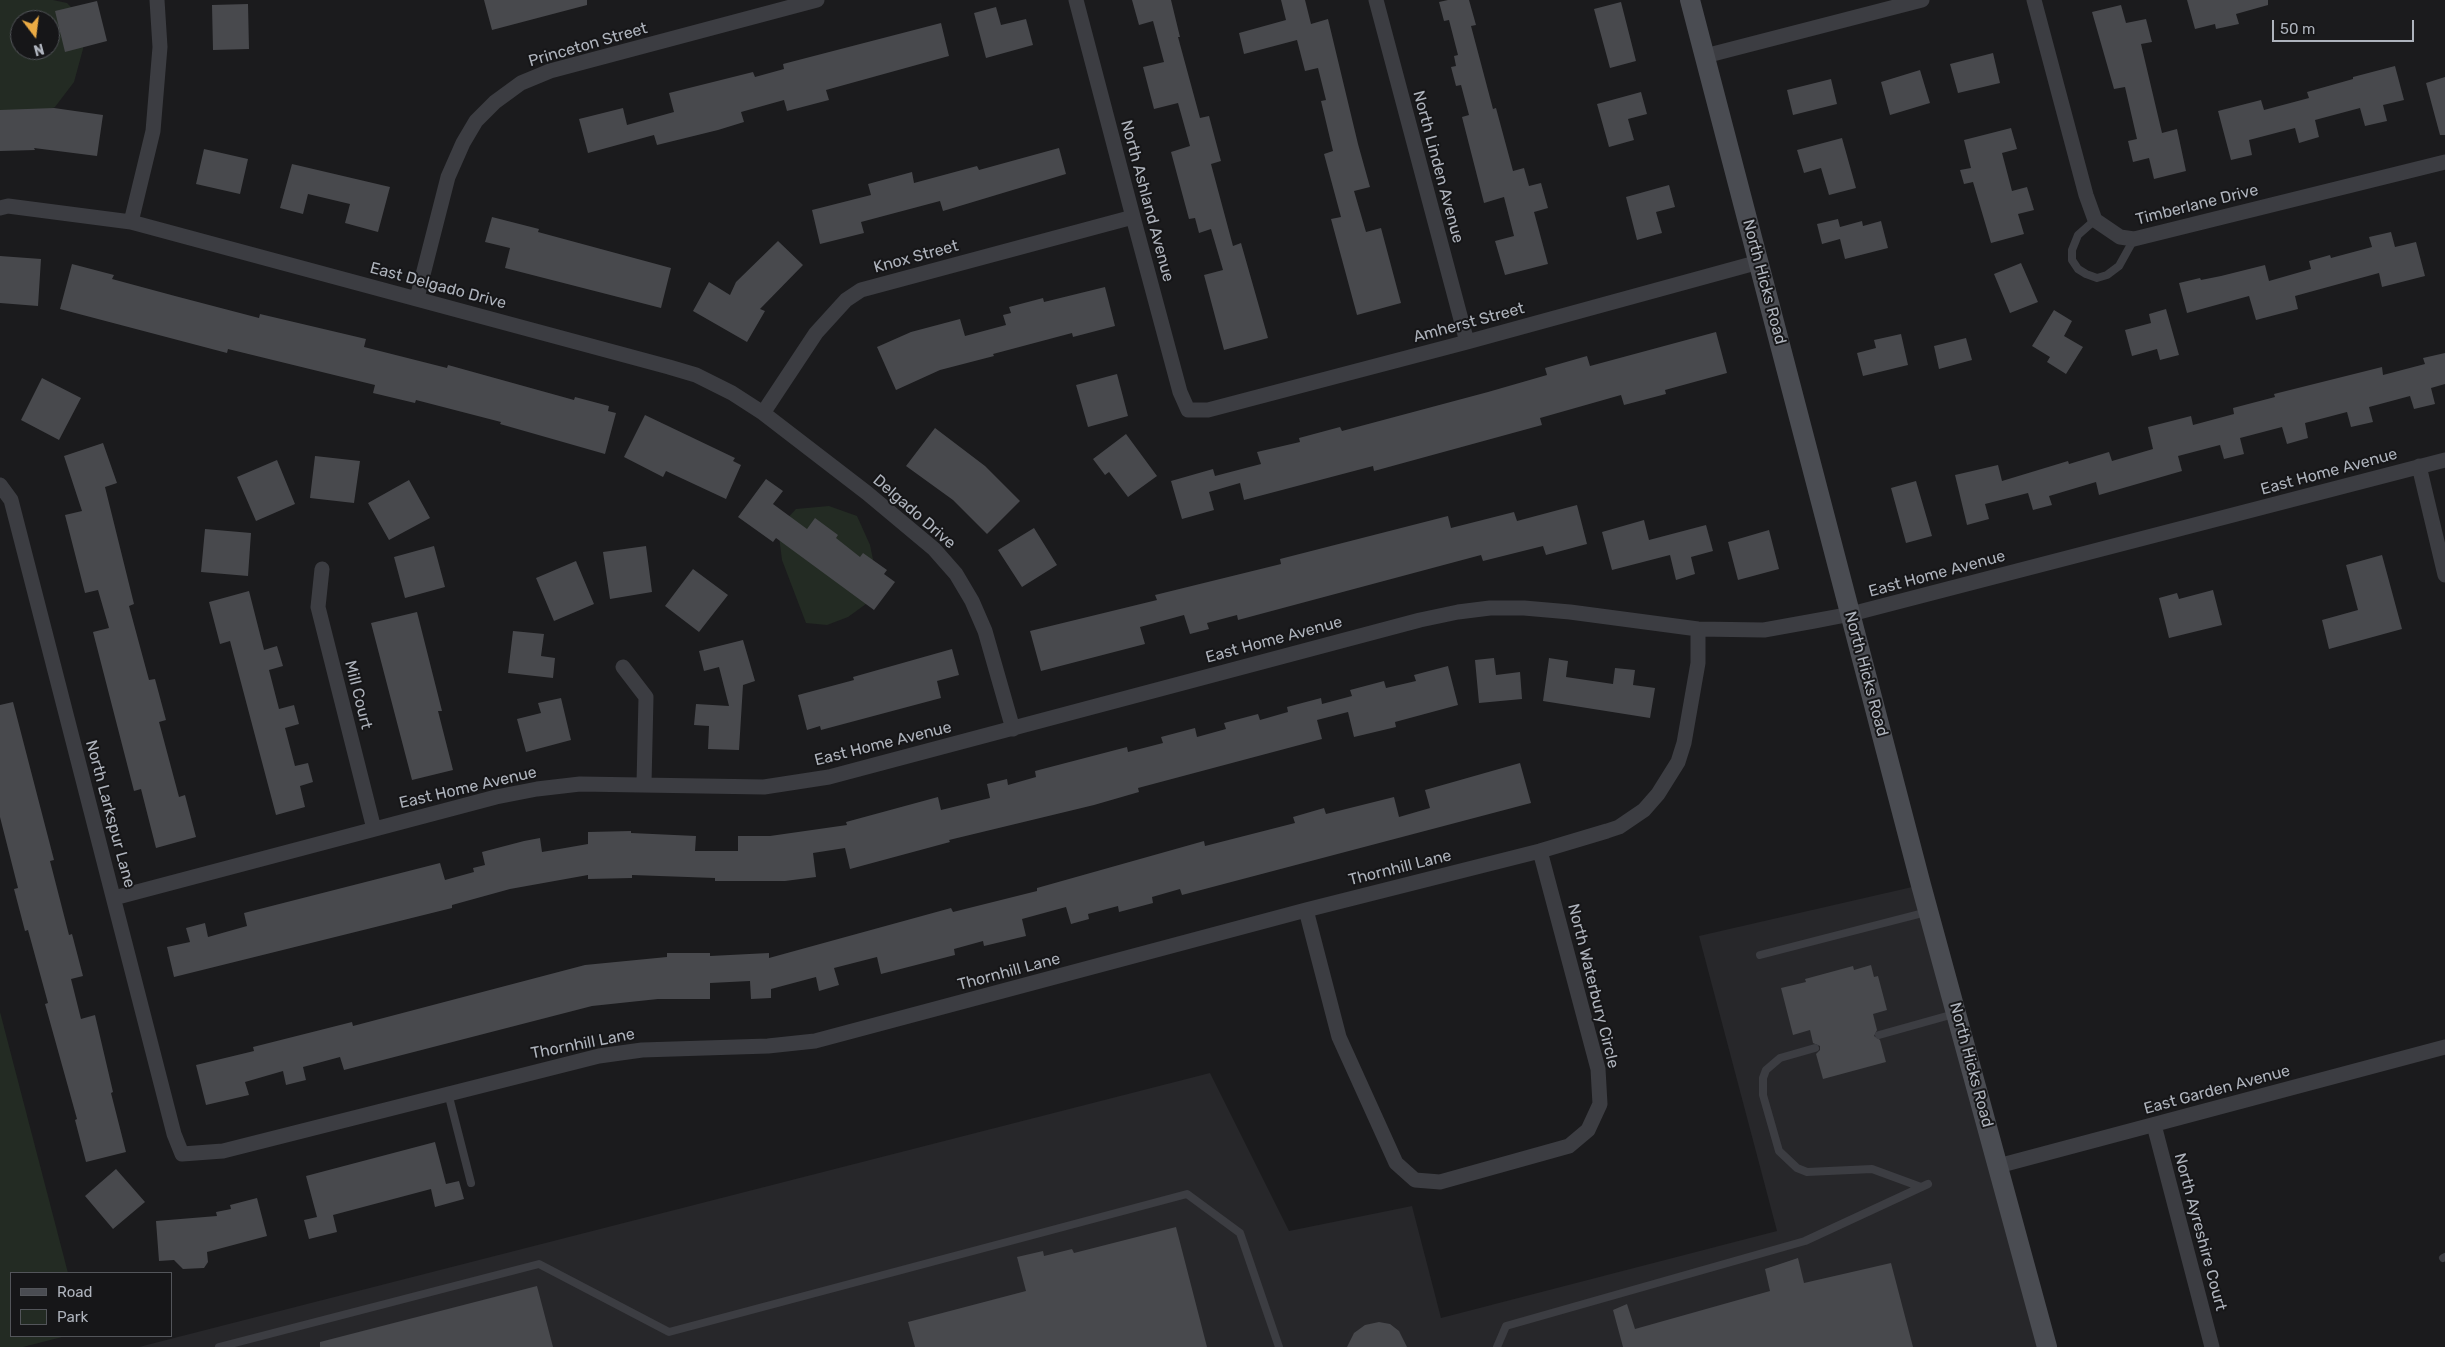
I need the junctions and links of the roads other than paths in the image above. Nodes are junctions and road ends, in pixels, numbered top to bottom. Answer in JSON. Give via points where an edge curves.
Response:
{"nodes":[{"id":1,"x":157,"y":0,"type":"edge"},
{"id":2,"x":817,"y":0,"type":"edge"},
{"id":3,"x":1076,"y":0,"type":"edge"},
{"id":4,"x":1376,"y":0,"type":"edge"},
{"id":5,"x":1690,"y":0,"type":"edge"},
{"id":6,"x":1922,"y":0,"type":"edge"},
{"id":7,"x":2034,"y":0,"type":"edge"},
{"id":8,"x":1705,"y":56,"type":"junction"},
{"id":9,"x":2445,"y":162,"type":"edge"},
{"id":10,"x":0,"y":208,"type":"edge"},
{"id":11,"x":1133,"y":216,"type":"junction"},
{"id":12,"x":2096,"y":220,"type":"junction"},
{"id":13,"x":131,"y":222,"type":"junction"},
{"id":14,"x":2134,"y":239,"type":"junction"},
{"id":15,"x":1759,"y":262,"type":"junction"},
{"id":16,"x":417,"y":298,"type":"junction"},
{"id":17,"x":1467,"y":342,"type":"junction"},
{"id":18,"x":1188,"y":410,"type":"joint"},
{"id":19,"x":763,"y":413,"type":"junction"},
{"id":20,"x":2445,"y":460,"type":"edge"},
{"id":21,"x":2419,"y":466,"type":"junction"},
{"id":22,"x":0,"y":485,"type":"edge"},
{"id":23,"x":322,"y":569,"type":"dead end"},
{"id":24,"x":2445,"y":576,"type":"edge"},
{"id":25,"x":1851,"y":614,"type":"junction"},
{"id":26,"x":1698,"y":630,"type":"junction"},
{"id":27,"x":623,"y":667,"type":"dead end"},
{"id":28,"x":1013,"y":728,"type":"junction"},
{"id":29,"x":644,"y":784,"type":"junction"},
{"id":30,"x":374,"y":829,"type":"junction"},
{"id":31,"x":1540,"y":851,"type":"junction"},
{"id":32,"x":114,"y":898,"type":"junction"},
{"id":33,"x":1306,"y":910,"type":"junction"},
{"id":34,"x":1928,"y":911,"type":"junction"},
{"id":35,"x":1760,"y":955,"type":"dead end"},
{"id":36,"x":1956,"y":1013,"type":"junction"},
{"id":37,"x":1879,"y":1035,"type":"dead end"},
{"id":38,"x":1815,"y":1048,"type":"dead end"},
{"id":39,"x":2445,"y":1048,"type":"edge"},
{"id":40,"x":448,"y":1093,"type":"junction"},
{"id":41,"x":2154,"y":1125,"type":"junction"},
{"id":42,"x":182,"y":1154,"type":"joint"},
{"id":43,"x":1998,"y":1166,"type":"junction"},
{"id":44,"x":471,"y":1183,"type":"dead end"},
{"id":45,"x":219,"y":1347,"type":"edge"},
{"id":46,"x":1279,"y":1347,"type":"edge"},
{"id":47,"x":1497,"y":1347,"type":"edge"},
{"id":48,"x":2047,"y":1347,"type":"edge"},
{"id":49,"x":2212,"y":1347,"type":"edge"}],
"edges":[{"from":1,"to":13,"type":"street","via":[[160,47],[153,131]]},
{"from":2,"to":16,"type":"street","name":"Princeton Street","via":[[550,71],[521,83],[476,121],[463,143],[448,176]]},
{"from":3,"to":11,"type":"street","name":"North Ashland Avenue"},
{"from":4,"to":17,"type":"street","name":"North Linden Avenue"},
{"from":5,"to":8,"type":"main road","name":"North Hicks Road"},
{"from":6,"to":8,"type":"street"},
{"from":7,"to":12,"type":"street","via":[[2086,195]]},
{"from":8,"to":15,"type":"main road","name":"North Hicks Road"},
{"from":9,"to":14,"type":"street","name":"Timberlane Drive"},
{"from":10,"to":13,"type":"street","name":"East Delgado Drive","via":[[8,206]]},
{"from":11,"to":18,"type":"street","name":"North Ashland Avenue","via":[[1180,392]]},
{"from":11,"to":19,"type":"street","name":"Knox Street","via":[[861,290],[846,300],[816,333]]},
{"from":12,"to":14,"type":"street","name":"Timberlane Drive","via":[[2120,237]]},
{"from":12,"to":14,"type":"lane","via":[[2078,235],[2072,250],[2075,265],[2086,274],[2097,278],[2108,275],[2119,266]]},
{"from":13,"to":16,"type":"street","name":"East Delgado Drive"},
{"from":15,"to":17,"type":"street","name":"Amherst Street"},
{"from":15,"to":25,"type":"main road","name":"North Hicks Road"},
{"from":16,"to":19,"type":"street","name":"East Delgado Drive","via":[[696,375]]},
{"from":17,"to":18,"type":"street","name":"Amherst Street","via":[[1208,410]]},
{"from":19,"to":28,"type":"street","name":"Delgado Drive","via":[[934,549],[956,574],[986,631]]},
{"from":20,"to":21,"type":"street","name":"East Home Avenue"},
{"from":21,"to":24,"type":"street"},
{"from":21,"to":25,"type":"street","name":"East Home Avenue"},
{"from":22,"to":32,"type":"street","name":"North Larkspur Lane","via":[[11,500]]},
{"from":23,"to":30,"type":"street","name":"Mill Court","via":[[318,607]]},
{"from":25,"to":26,"type":"street","name":"East Home Avenue","via":[[1764,630]]},
{"from":25,"to":34,"type":"main road","name":"North Hicks Road"},
{"from":26,"to":28,"type":"street","name":"East Home Avenue","via":[[1524,608],[1458,612]]},
{"from":26,"to":31,"type":"street","name":"Thornhill Lane","via":[[1698,663],[1684,743],[1678,762],[1658,794],[1644,810],[1619,827]]},
{"from":27,"to":29,"type":"street","via":[[646,697]]},
{"from":28,"to":29,"type":"street","name":"East Home Avenue","via":[[829,777],[764,787]]},
{"from":29,"to":30,"type":"street","name":"East Home Avenue","via":[[537,788]]},
{"from":30,"to":32,"type":"street","name":"East Home Avenue"},
{"from":31,"to":33,"type":"street","name":"Thornhill Lane"},
{"from":31,"to":33,"type":"street","name":"North Waterbury Circle","via":[[1598,1069],[1600,1104],[1588,1130],[1569,1146],[1440,1182],[1415,1180],[1396,1163],[1339,1037]]},
{"from":32,"to":42,"type":"street","name":"North Larkspur Lane","via":[[174,1134]]},
{"from":33,"to":40,"type":"street","name":"Thornhill Lane","via":[[815,1041],[768,1046],[642,1050],[599,1056]]},
{"from":34,"to":35,"type":"lane"},
{"from":34,"to":36,"type":"main road","name":"North Hicks Road"},
{"from":36,"to":37,"type":"lane"},
{"from":36,"to":43,"type":"main road","name":"North Hicks Road"},
{"from":38,"to":47,"type":"lane","via":[[1780,1058],[1766,1070],[1763,1078],[1763,1096],[1779,1151],[1797,1168],[1807,1172],[1872,1169],[1924,1186],[1805,1240],[1506,1326]]},
{"from":39,"to":41,"type":"street","name":"East Garden Avenue"},
{"from":40,"to":42,"type":"street","name":"Thornhill Lane","via":[[223,1151]]},
{"from":40,"to":44,"type":"lane"},
{"from":41,"to":43,"type":"street","name":"East Garden Avenue"},
{"from":41,"to":49,"type":"street","name":"North Ayreshire Court"},
{"from":43,"to":48,"type":"main road","name":"North Hicks Road"},
{"from":45,"to":46,"type":"lane","via":[[539,1264],[669,1332],[1187,1194],[1240,1233]]}]}
